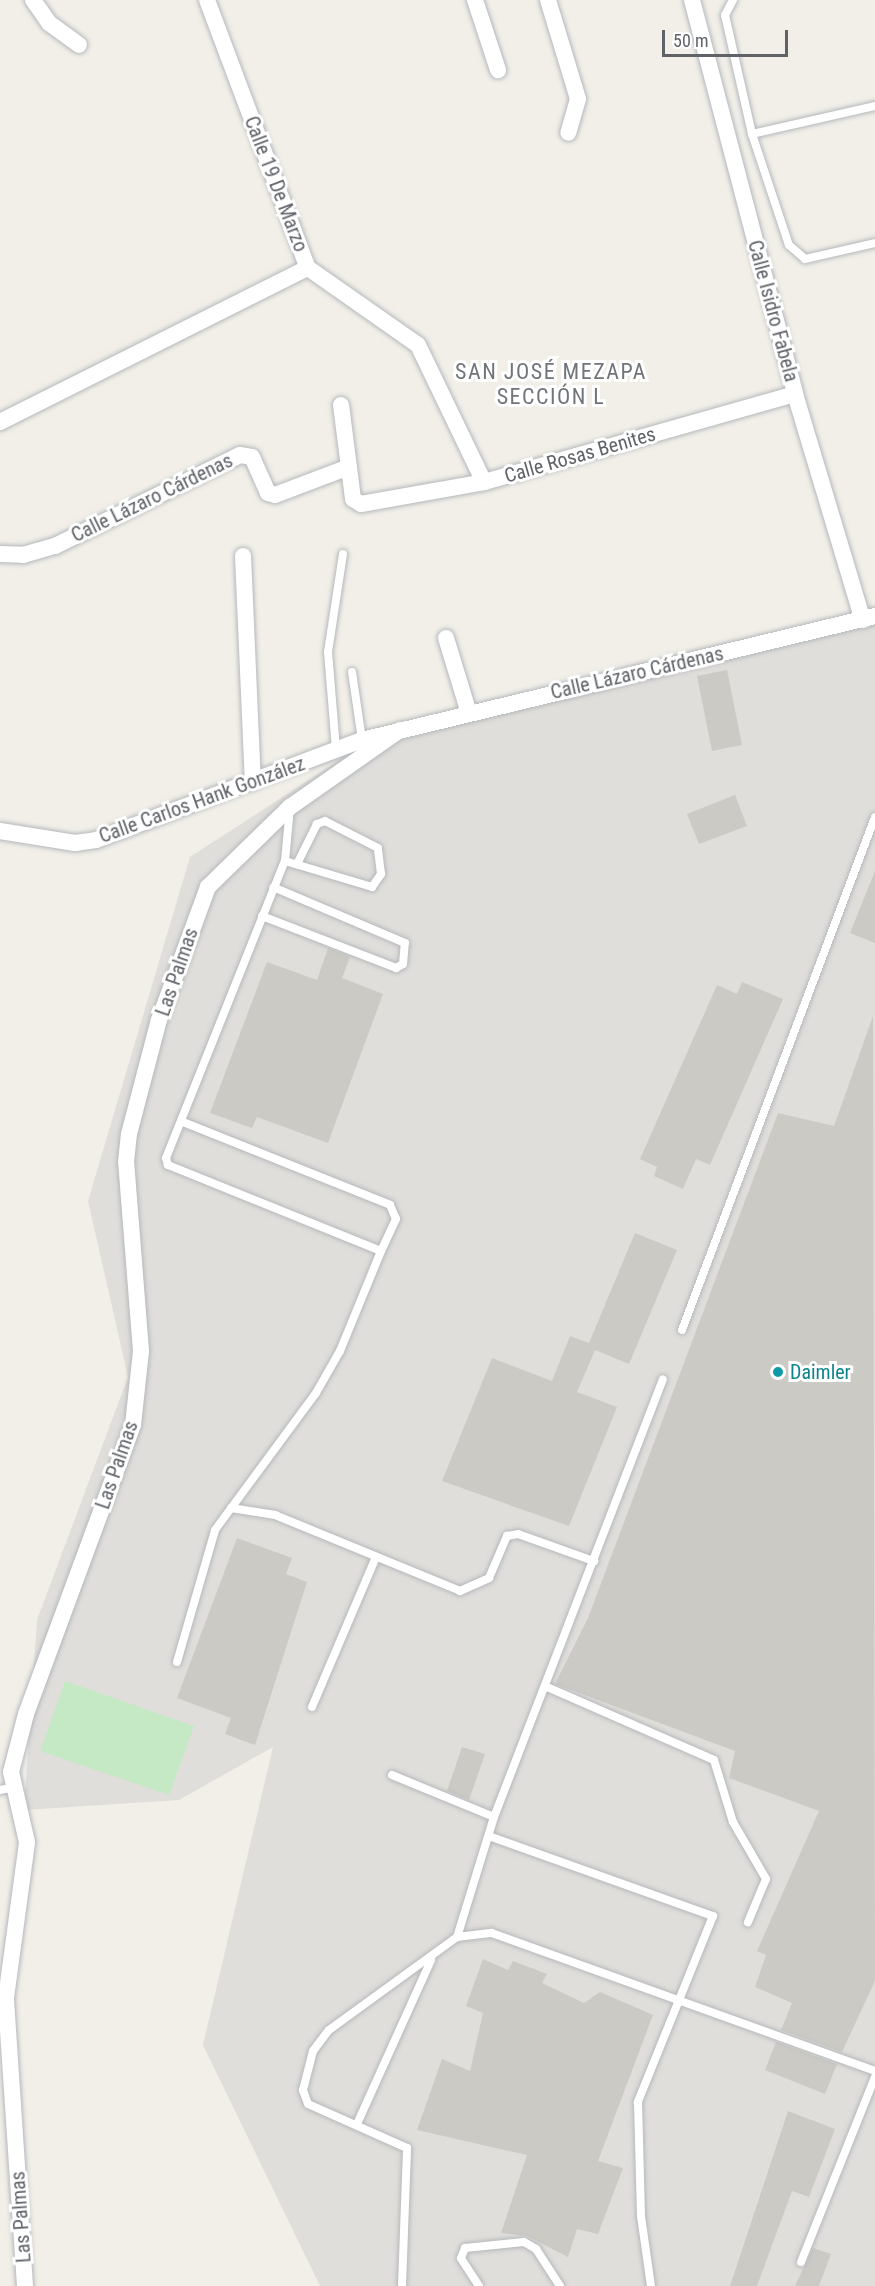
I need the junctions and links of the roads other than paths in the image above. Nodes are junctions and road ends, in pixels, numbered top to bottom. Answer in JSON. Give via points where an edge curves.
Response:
{"nodes":[{"id":1,"x":33,"y":0,"type":"edge"},
{"id":2,"x":207,"y":0,"type":"edge"},
{"id":3,"x":474,"y":0,"type":"edge"},
{"id":4,"x":548,"y":0,"type":"edge"},
{"id":5,"x":692,"y":0,"type":"edge"},
{"id":6,"x":733,"y":0,"type":"edge"},
{"id":7,"x":79,"y":45,"type":"dead end"},
{"id":8,"x":498,"y":70,"type":"dead end"},
{"id":9,"x":875,"y":106,"type":"edge"},
{"id":10,"x":568,"y":133,"type":"dead end"},
{"id":11,"x":752,"y":134,"type":"junction"},
{"id":12,"x":875,"y":243,"type":"edge"},
{"id":13,"x":308,"y":268,"type":"junction"},
{"id":14,"x":795,"y":394,"type":"junction"},
{"id":15,"x":341,"y":405,"type":"dead end"},
{"id":16,"x":0,"y":422,"type":"edge"},
{"id":17,"x":348,"y":467,"type":"junction"},
{"id":18,"x":484,"y":482,"type":"junction"},
{"id":19,"x":0,"y":554,"type":"edge"},
{"id":20,"x":343,"y":554,"type":"dead end"},
{"id":21,"x":243,"y":556,"type":"dead end"},
{"id":22,"x":869,"y":618,"type":"edge"},
{"id":23,"x":446,"y":638,"type":"dead end"},
{"id":24,"x":352,"y":672,"type":"dead end"},
{"id":25,"x":469,"y":713,"type":"junction"},
{"id":26,"x":400,"y":730,"type":"junction"},
{"id":27,"x":362,"y":740,"type":"junction"},
{"id":28,"x":336,"y":749,"type":"junction"},
{"id":29,"x":253,"y":782,"type":"junction"},
{"id":30,"x":290,"y":807,"type":"junction"},
{"id":31,"x":875,"y":817,"type":"edge"},
{"id":32,"x":0,"y":831,"type":"edge"},
{"id":33,"x":285,"y":861,"type":"junction"},
{"id":34,"x":297,"y":864,"type":"junction"},
{"id":35,"x":273,"y":888,"type":"junction"},
{"id":36,"x":262,"y":916,"type":"junction"},
{"id":37,"x":183,"y":1122,"type":"junction"},
{"id":38,"x":381,"y":1251,"type":"junction"},
{"id":39,"x":682,"y":1330,"type":"dead end"},
{"id":40,"x":663,"y":1380,"type":"dead end"},
{"id":41,"x":231,"y":1508,"type":"junction"},
{"id":42,"x":376,"y":1557,"type":"junction"},
{"id":43,"x":594,"y":1561,"type":"junction"},
{"id":44,"x":177,"y":1662,"type":"dead end"},
{"id":45,"x":546,"y":1687,"type":"junction"},
{"id":46,"x":312,"y":1707,"type":"dead end"},
{"id":47,"x":0,"y":1755,"type":"edge"},
{"id":48,"x":392,"y":1775,"type":"dead end"},
{"id":49,"x":9,"y":1783,"type":"edge"},
{"id":50,"x":494,"y":1817,"type":"junction"},
{"id":51,"x":489,"y":1836,"type":"junction"},
{"id":52,"x":748,"y":1922,"type":"dead end"},
{"id":53,"x":457,"y":1937,"type":"junction"},
{"id":54,"x":431,"y":1959,"type":"junction"},
{"id":55,"x":681,"y":2000,"type":"junction"},
{"id":56,"x":875,"y":2071,"type":"edge"},
{"id":57,"x":875,"y":2077,"type":"edge"},
{"id":58,"x":357,"y":2124,"type":"junction"},
{"id":59,"x":801,"y":2262,"type":"dead end"},
{"id":60,"x":25,"y":2286,"type":"edge"},
{"id":61,"x":402,"y":2286,"type":"edge"},
{"id":62,"x":479,"y":2286,"type":"edge"},
{"id":63,"x":560,"y":2286,"type":"edge"},
{"id":64,"x":651,"y":2286,"type":"edge"}],
"edges":[{"from":1,"to":7,"type":"street","via":[[49,23]]},
{"from":2,"to":13,"type":"street","name":"Calle 19 De Marzo"},
{"from":3,"to":8,"type":"street"},
{"from":4,"to":10,"type":"street","via":[[578,99]]},
{"from":5,"to":14,"type":"street","name":"Calle Isidro Fabela"},
{"from":6,"to":11,"type":"lane","via":[[726,15]]},
{"from":9,"to":11,"type":"lane"},
{"from":11,"to":12,"type":"lane","via":[[796,254],[805,259]]},
{"from":13,"to":16,"type":"street"},
{"from":13,"to":18,"type":"street","name":"Calle 19 De Marzo","via":[[418,345]]},
{"from":14,"to":18,"type":"street","name":"Calle Rosas Benites"},
{"from":14,"to":22,"type":"street","name":"Calle Isidro Fabela"},
{"from":15,"to":17,"type":"street"},
{"from":17,"to":18,"type":"street","name":"Calle Rosas Benites","via":[[353,499],[361,504]]},
{"from":17,"to":19,"type":"street","name":"Calle Lázaro Cárdenas","via":[[275,495],[268,493],[252,457],[240,455],[55,546],[23,555]]},
{"from":20,"to":28,"type":"lane","via":[[328,652]]},
{"from":21,"to":29,"type":"street"},
{"from":22,"to":25,"type":"street","name":"Calle Lázaro Cárdenas"},
{"from":23,"to":25,"type":"street"},
{"from":24,"to":27,"type":"lane"},
{"from":25,"to":26,"type":"street","name":"Calle Lázaro Cárdenas"},
{"from":26,"to":27,"type":"street","name":"Calle Carlos Hank González"},
{"from":26,"to":30,"type":"street","name":"Las Palmas"},
{"from":27,"to":28,"type":"street","name":"Calle Carlos Hank González"},
{"from":28,"to":29,"type":"street","name":"Calle Carlos Hank González"},
{"from":29,"to":32,"type":"street","name":"Calle Carlos Hank González","via":[[96,840],[75,843]]},
{"from":30,"to":33,"type":"lane"},
{"from":30,"to":49,"type":"street","name":"Las Palmas","via":[[207,887],[159,1020],[126,1162],[141,1351],[133,1425],[26,1714]]},
{"from":31,"to":39,"type":"lane"},
{"from":33,"to":34,"type":"lane"},
{"from":33,"to":35,"type":"lane"},
{"from":34,"to":34,"type":"lane","via":[[317,824],[325,821],[378,848],[381,874],[372,887]]},
{"from":35,"to":36,"type":"lane"},
{"from":35,"to":36,"type":"lane","via":[[405,943],[403,964],[396,968]]},
{"from":36,"to":37,"type":"lane"},
{"from":37,"to":38,"type":"lane","via":[[390,1205],[396,1219]]},
{"from":37,"to":38,"type":"lane","via":[[166,1158],[170,1168]]},
{"from":38,"to":41,"type":"lane","via":[[330,1368]]},
{"from":40,"to":43,"type":"lane"},
{"from":41,"to":42,"type":"lane","via":[[275,1515]]},
{"from":41,"to":44,"type":"lane","via":[[215,1530]]},
{"from":42,"to":43,"type":"lane","via":[[460,1591],[489,1578],[507,1536],[518,1533]]},
{"from":42,"to":46,"type":"lane"},
{"from":43,"to":45,"type":"lane"},
{"from":45,"to":50,"type":"lane"},
{"from":45,"to":52,"type":"lane","via":[[714,1760],[734,1822],[766,1879]]},
{"from":47,"to":49,"type":"street"},
{"from":48,"to":50,"type":"lane"},
{"from":49,"to":60,"type":"street","name":"Las Palmas","via":[[27,1842],[6,1998]]},
{"from":50,"to":51,"type":"lane"},
{"from":51,"to":53,"type":"lane"},
{"from":51,"to":55,"type":"lane","via":[[710,1911],[713,1920]]},
{"from":53,"to":54,"type":"lane"},
{"from":53,"to":55,"type":"lane","via":[[492,1933]]},
{"from":54,"to":58,"type":"lane"},
{"from":54,"to":58,"type":"lane","via":[[329,2030],[313,2051],[303,2090],[306,2102]]},
{"from":55,"to":56,"type":"lane"},
{"from":55,"to":64,"type":"lane","via":[[636,2115]]},
{"from":57,"to":59,"type":"lane"},
{"from":58,"to":61,"type":"lane","via":[[403,2143],[409,2153]]},
{"from":62,"to":63,"type":"lane","via":[[461,2258],[465,2248],[524,2242],[536,2249]]}]}
